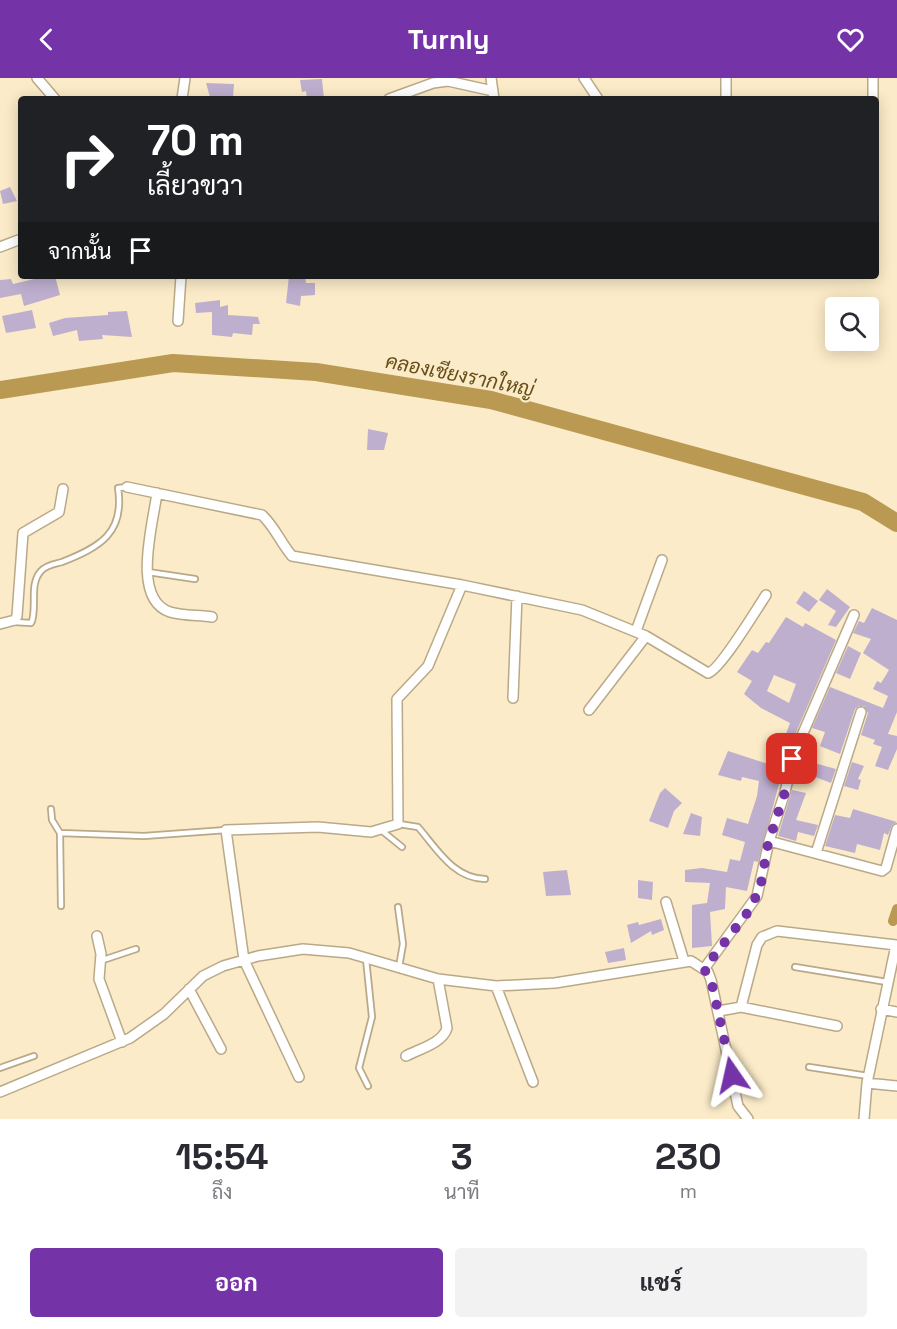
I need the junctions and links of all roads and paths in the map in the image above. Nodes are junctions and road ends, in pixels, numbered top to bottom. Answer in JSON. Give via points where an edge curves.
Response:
{"nodes":[{"id":1,"x":37,"y":78,"type":"edge"},
{"id":2,"x":185,"y":78,"type":"edge"},
{"id":3,"x":491,"y":78,"type":"edge"},
{"id":4,"x":584,"y":78,"type":"edge"},
{"id":5,"x":726,"y":78,"type":"edge"},
{"id":6,"x":873,"y":78,"type":"edge"},
{"id":7,"x":493,"y":95,"type":"edge"},
{"id":8,"x":52,"y":96,"type":"edge"},
{"id":9,"x":182,"y":96,"type":"edge"},
{"id":10,"x":397,"y":96,"type":"edge"},
{"id":11,"x":596,"y":96,"type":"edge"},
{"id":12,"x":726,"y":96,"type":"edge"},
{"id":13,"x":873,"y":96,"type":"edge"},
{"id":14,"x":18,"y":240,"type":"edge"},
{"id":15,"x":0,"y":247,"type":"edge"},
{"id":16,"x":181,"y":279,"type":"edge"},
{"id":17,"x":178,"y":321,"type":"dead end"},
{"id":18,"x":127,"y":487,"type":"joint"},
{"id":19,"x":63,"y":489,"type":"dead end"},
{"id":20,"x":157,"y":493,"type":"junction"},
{"id":21,"x":662,"y":560,"type":"dead end"},
{"id":22,"x":147,"y":572,"type":"junction"},
{"id":23,"x":195,"y":579,"type":"dead end"},
{"id":24,"x":462,"y":585,"type":"junction"},
{"id":25,"x":766,"y":595,"type":"dead end"},
{"id":26,"x":517,"y":596,"type":"junction"},
{"id":27,"x":854,"y":615,"type":"dead end"},
{"id":28,"x":212,"y":617,"type":"dead end"},
{"id":29,"x":11,"y":621,"type":"junction"},
{"id":30,"x":0,"y":624,"type":"edge"},
{"id":31,"x":636,"y":632,"type":"junction"},
{"id":32,"x":645,"y":636,"type":"junction"},
{"id":33,"x":513,"y":698,"type":"dead end"},
{"id":34,"x":589,"y":710,"type":"dead end"},
{"id":35,"x":861,"y":712,"type":"dead end"},
{"id":36,"x":51,"y":809,"type":"dead end"},
{"id":37,"x":398,"y":824,"type":"junction"},
{"id":38,"x":897,"y":829,"type":"edge"},
{"id":39,"x":226,"y":830,"type":"junction"},
{"id":40,"x":381,"y":830,"type":"junction"},
{"id":41,"x":61,"y":832,"type":"junction"},
{"id":42,"x":769,"y":841,"type":"junction"},
{"id":43,"x":402,"y":847,"type":"dead end"},
{"id":44,"x":816,"y":853,"type":"junction"},
{"id":45,"x":485,"y":879,"type":"dead end"},
{"id":46,"x":666,"y":902,"type":"dead end"},
{"id":47,"x":62,"y":906,"type":"dead end"},
{"id":48,"x":398,"y":907,"type":"dead end"},
{"id":49,"x":96,"y":936,"type":"dead end"},
{"id":50,"x":896,"y":943,"type":"edge"},
{"id":51,"x":136,"y":949,"type":"dead end"},
{"id":52,"x":366,"y":959,"type":"junction"},
{"id":53,"x":244,"y":960,"type":"junction"},
{"id":54,"x":100,"y":961,"type":"junction"},
{"id":55,"x":684,"y":961,"type":"junction"},
{"id":56,"x":795,"y":967,"type":"dead end"},
{"id":57,"x":399,"y":969,"type":"junction"},
{"id":58,"x":704,"y":969,"type":"junction"},
{"id":59,"x":438,"y":979,"type":"junction"},
{"id":60,"x":887,"y":982,"type":"junction"},
{"id":61,"x":496,"y":986,"type":"junction"},
{"id":62,"x":189,"y":989,"type":"junction"},
{"id":63,"x":741,"y":1007,"type":"junction"},
{"id":64,"x":881,"y":1009,"type":"junction"},
{"id":65,"x":719,"y":1011,"type":"junction"},
{"id":66,"x":897,"y":1012,"type":"edge"},
{"id":67,"x":837,"y":1026,"type":"dead end"},
{"id":68,"x":122,"y":1042,"type":"junction"},
{"id":69,"x":221,"y":1049,"type":"dead end"},
{"id":70,"x":34,"y":1056,"type":"dead end"},
{"id":71,"x":406,"y":1056,"type":"dead end"},
{"id":72,"x":810,"y":1067,"type":"dead end"},
{"id":73,"x":0,"y":1068,"type":"edge"},
{"id":74,"x":299,"y":1077,"type":"dead end"},
{"id":75,"x":868,"y":1080,"type":"junction"},
{"id":76,"x":533,"y":1082,"type":"dead end"},
{"id":77,"x":368,"y":1086,"type":"dead end"},
{"id":78,"x":897,"y":1086,"type":"edge"},
{"id":79,"x":0,"y":1092,"type":"edge"},
{"id":80,"x":748,"y":1119,"type":"edge"},
{"id":81,"x":864,"y":1119,"type":"edge"}],
"edges":[{"from":1,"to":8,"type":"street"},
{"from":2,"to":9,"type":"street"},
{"from":3,"to":7,"type":"street"},
{"from":4,"to":11,"type":"street"},
{"from":5,"to":12,"type":"street"},
{"from":6,"to":13,"type":"street"},
{"from":7,"to":10,"type":"street","via":[[448,81]]},
{"from":14,"to":15,"type":"street"},
{"from":16,"to":17,"type":"street"},
{"from":18,"to":20,"type":"street"},
{"from":18,"to":29,"type":"lane","via":[[118,488],[117,525],[84,553],[40,570],[35,579],[31,623]]},
{"from":19,"to":29,"type":"street","via":[[58,512],[23,532],[17,616]]},
{"from":20,"to":22,"type":"street"},
{"from":20,"to":24,"type":"street","via":[[262,514],[292,556]]},
{"from":21,"to":31,"type":"street"},
{"from":22,"to":23,"type":"lane"},
{"from":22,"to":28,"type":"street","via":[[153,601],[170,612]]},
{"from":24,"to":26,"type":"street"},
{"from":24,"to":37,"type":"street","via":[[428,666],[397,699]]},
{"from":25,"to":32,"type":"street","via":[[711,673]]},
{"from":26,"to":31,"type":"street","via":[[582,610]]},
{"from":26,"to":33,"type":"street"},
{"from":27,"to":42,"type":"street","via":[[794,754]]},
{"from":29,"to":30,"type":"street"},
{"from":31,"to":32,"type":"street"},
{"from":32,"to":34,"type":"street"},
{"from":35,"to":44,"type":"street"},
{"from":36,"to":41,"type":"lane","via":[[52,820]]},
{"from":37,"to":40,"type":"street"},
{"from":37,"to":45,"type":"lane","via":[[418,827],[453,867],[470,877]]},
{"from":38,"to":44,"type":"street","via":[[882,871]]},
{"from":39,"to":40,"type":"street"},
{"from":39,"to":41,"type":"lane","via":[[144,836]]},
{"from":39,"to":53,"type":"street"},
{"from":40,"to":43,"type":"lane"},
{"from":41,"to":47,"type":"lane"},
{"from":42,"to":44,"type":"street"},
{"from":42,"to":58,"type":"street","via":[[757,896]]},
{"from":46,"to":55,"type":"street"},
{"from":48,"to":57,"type":"lane","via":[[403,944]]},
{"from":49,"to":54,"type":"street"},
{"from":50,"to":60,"type":"street"},
{"from":50,"to":63,"type":"street","via":[[777,931],[762,937]]},
{"from":51,"to":54,"type":"lane"},
{"from":52,"to":53,"type":"street","via":[[349,953],[303,949]]},
{"from":52,"to":57,"type":"street"},
{"from":52,"to":77,"type":"lane","via":[[372,1017],[359,1068]]},
{"from":53,"to":62,"type":"street","via":[[203,976]]},
{"from":53,"to":74,"type":"street"},
{"from":54,"to":68,"type":"street","via":[[101,988]]},
{"from":55,"to":58,"type":"street"},
{"from":55,"to":61,"type":"street","via":[[559,982]]},
{"from":56,"to":60,"type":"lane"},
{"from":57,"to":59,"type":"street"},
{"from":58,"to":65,"type":"street"},
{"from":59,"to":61,"type":"street"},
{"from":59,"to":71,"type":"street","via":[[446,1033]]},
{"from":60,"to":64,"type":"street"},
{"from":61,"to":76,"type":"street"},
{"from":62,"to":68,"type":"street","via":[[152,1024]]},
{"from":62,"to":69,"type":"street"},
{"from":63,"to":65,"type":"street"},
{"from":63,"to":67,"type":"street"},
{"from":64,"to":66,"type":"street"},
{"from":64,"to":75,"type":"street"},
{"from":65,"to":80,"type":"street","via":[[738,1106]]},
{"from":68,"to":79,"type":"street"},
{"from":70,"to":73,"type":"lane"},
{"from":72,"to":75,"type":"lane"},
{"from":75,"to":78,"type":"street"},
{"from":75,"to":81,"type":"street"}]}
